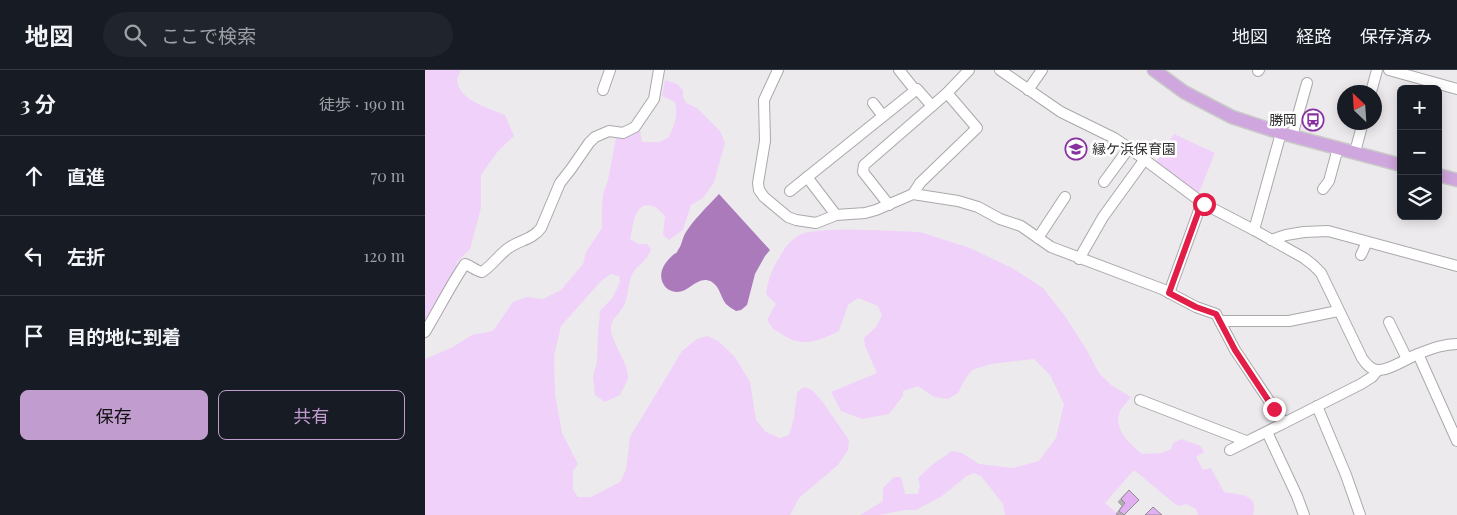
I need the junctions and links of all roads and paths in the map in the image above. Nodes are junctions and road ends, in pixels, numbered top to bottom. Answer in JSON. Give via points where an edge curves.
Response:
{"nodes":[{"id":1,"x":610,"y":70,"type":"edge"},
{"id":2,"x":659,"y":70,"type":"edge"},
{"id":3,"x":778,"y":70,"type":"edge"},
{"id":4,"x":899,"y":70,"type":"edge"},
{"id":5,"x":969,"y":70,"type":"edge"},
{"id":6,"x":1000,"y":70,"type":"edge"},
{"id":7,"x":1042,"y":70,"type":"edge"},
{"id":8,"x":1154,"y":70,"type":"edge"},
{"id":9,"x":1377,"y":70,"type":"edge"},
{"id":10,"x":1389,"y":70,"type":"edge"},
{"id":11,"x":1307,"y":82,"type":"dead end"},
{"id":12,"x":1373,"y":85,"type":"edge"},
{"id":13,"x":1457,"y":88,"type":"edge"},
{"id":14,"x":603,"y":90,"type":"dead end"},
{"id":15,"x":915,"y":90,"type":"junction"},
{"id":16,"x":1028,"y":90,"type":"junction"},
{"id":17,"x":947,"y":93,"type":"junction"},
{"id":18,"x":873,"y":103,"type":"dead end"},
{"id":19,"x":932,"y":106,"type":"junction"},
{"id":20,"x":883,"y":116,"type":"junction"},
{"id":21,"x":1361,"y":130,"type":"edge"},
{"id":22,"x":1286,"y":134,"type":"junction"},
{"id":23,"x":1129,"y":148,"type":"junction"},
{"id":24,"x":1338,"y":148,"type":"junction"},
{"id":25,"x":1355,"y":152,"type":"junction"},
{"id":26,"x":1145,"y":159,"type":"junction"},
{"id":27,"x":1397,"y":164,"type":"edge"},
{"id":28,"x":1442,"y":176,"type":"edge"},
{"id":29,"x":807,"y":177,"type":"junction"},
{"id":30,"x":1457,"y":180,"type":"edge"},
{"id":31,"x":1104,"y":182,"type":"dead end"},
{"id":32,"x":1323,"y":190,"type":"dead end"},
{"id":33,"x":790,"y":191,"type":"dead end"},
{"id":34,"x":913,"y":194,"type":"junction"},
{"id":35,"x":1065,"y":197,"type":"dead end"},
{"id":36,"x":1202,"y":202,"type":"junction"},
{"id":37,"x":889,"y":204,"type":"junction"},
{"id":38,"x":836,"y":215,"type":"junction"},
{"id":39,"x":1254,"y":230,"type":"junction"},
{"id":40,"x":1038,"y":238,"type":"junction"},
{"id":41,"x":1271,"y":240,"type":"junction"},
{"id":42,"x":1367,"y":242,"type":"junction"},
{"id":43,"x":1361,"y":255,"type":"dead end"},
{"id":44,"x":1079,"y":259,"type":"junction"},
{"id":45,"x":1457,"y":266,"type":"edge"},
{"id":46,"x":1169,"y":293,"type":"junction"},
{"id":47,"x":1339,"y":311,"type":"junction"},
{"id":48,"x":1220,"y":321,"type":"junction"},
{"id":49,"x":1389,"y":322,"type":"dead end"},
{"id":50,"x":425,"y":332,"type":"edge"},
{"id":51,"x":1457,"y":344,"type":"edge"},
{"id":52,"x":1418,"y":354,"type":"junction"},
{"id":53,"x":1407,"y":359,"type":"junction"},
{"id":54,"x":1378,"y":370,"type":"junction"},
{"id":55,"x":1140,"y":400,"type":"dead end"},
{"id":56,"x":1317,"y":406,"type":"junction"},
{"id":57,"x":1284,"y":423,"type":"junction"},
{"id":58,"x":1267,"y":432,"type":"junction"},
{"id":59,"x":1247,"y":441,"type":"junction"},
{"id":60,"x":1457,"y":441,"type":"edge"},
{"id":61,"x":1230,"y":450,"type":"dead end"},
{"id":62,"x":1304,"y":515,"type":"edge"},
{"id":63,"x":1360,"y":515,"type":"edge"}],
"edges":[{"from":1,"to":14,"type":"street"},
{"from":2,"to":50,"type":"street","via":[[654,99],[635,127],[623,132],[609,130],[595,137],[560,183],[537,234],[509,248],[482,272],[465,264]]},
{"from":3,"to":38,"type":"street","via":[[764,100],[765,141],[759,190],[788,217],[796,220],[816,223]]},
{"from":4,"to":15,"type":"street"},
{"from":5,"to":17,"type":"street"},
{"from":6,"to":16,"type":"street"},
{"from":7,"to":16,"type":"street"},
{"from":8,"to":22,"type":"main road","via":[[1213,108]]},
{"from":9,"to":12,"type":"street"},
{"from":10,"to":13,"type":"street"},
{"from":11,"to":22,"type":"street"},
{"from":15,"to":19,"type":"street"},
{"from":15,"to":20,"type":"street"},
{"from":16,"to":23,"type":"street","via":[[1061,112]]},
{"from":17,"to":19,"type":"street"},
{"from":17,"to":34,"type":"street","via":[[977,128],[920,183]]},
{"from":18,"to":20,"type":"street"},
{"from":19,"to":37,"type":"street","via":[[864,165],[863,172]]},
{"from":20,"to":29,"type":"street"},
{"from":21,"to":25,"type":"street"},
{"from":22,"to":24,"type":"main road"},
{"from":22,"to":39,"type":"street"},
{"from":23,"to":26,"type":"street"},
{"from":23,"to":31,"type":"street"},
{"from":24,"to":25,"type":"main road"},
{"from":24,"to":32,"type":"street","via":[[1329,181]]},
{"from":25,"to":27,"type":"main road"},
{"from":26,"to":36,"type":"street"},
{"from":26,"to":44,"type":"street","via":[[1103,217]]},
{"from":28,"to":30,"type":"main road"},
{"from":29,"to":33,"type":"street"},
{"from":29,"to":38,"type":"street"},
{"from":34,"to":37,"type":"street"},
{"from":34,"to":40,"type":"street","via":[[978,207],[1021,226]]},
{"from":35,"to":40,"type":"street"},
{"from":36,"to":39,"type":"street"},
{"from":36,"to":46,"type":"street"},
{"from":37,"to":38,"type":"street","via":[[865,213]]},
{"from":39,"to":41,"type":"street"},
{"from":40,"to":44,"type":"street"},
{"from":41,"to":42,"type":"street","via":[[1304,232],[1328,232]]},
{"from":41,"to":47,"type":"street","via":[[1317,268]]},
{"from":42,"to":43,"type":"street"},
{"from":42,"to":45,"type":"street"},
{"from":44,"to":46,"type":"street"},
{"from":46,"to":48,"type":"street","via":[[1216,314]]},
{"from":47,"to":48,"type":"street","via":[[1289,320]]},
{"from":47,"to":54,"type":"street","via":[[1362,358],[1371,368]]},
{"from":48,"to":57,"type":"street","via":[[1235,350]]},
{"from":49,"to":53,"type":"street"},
{"from":51,"to":52,"type":"street"},
{"from":52,"to":53,"type":"street"},
{"from":52,"to":60,"type":"street"},
{"from":53,"to":54,"type":"street"},
{"from":54,"to":56,"type":"street","via":[[1361,384]]},
{"from":55,"to":59,"type":"street"},
{"from":56,"to":57,"type":"street"},
{"from":56,"to":63,"type":"street"},
{"from":57,"to":58,"type":"street"},
{"from":58,"to":59,"type":"street"},
{"from":58,"to":62,"type":"street"},
{"from":59,"to":61,"type":"street"}]}
